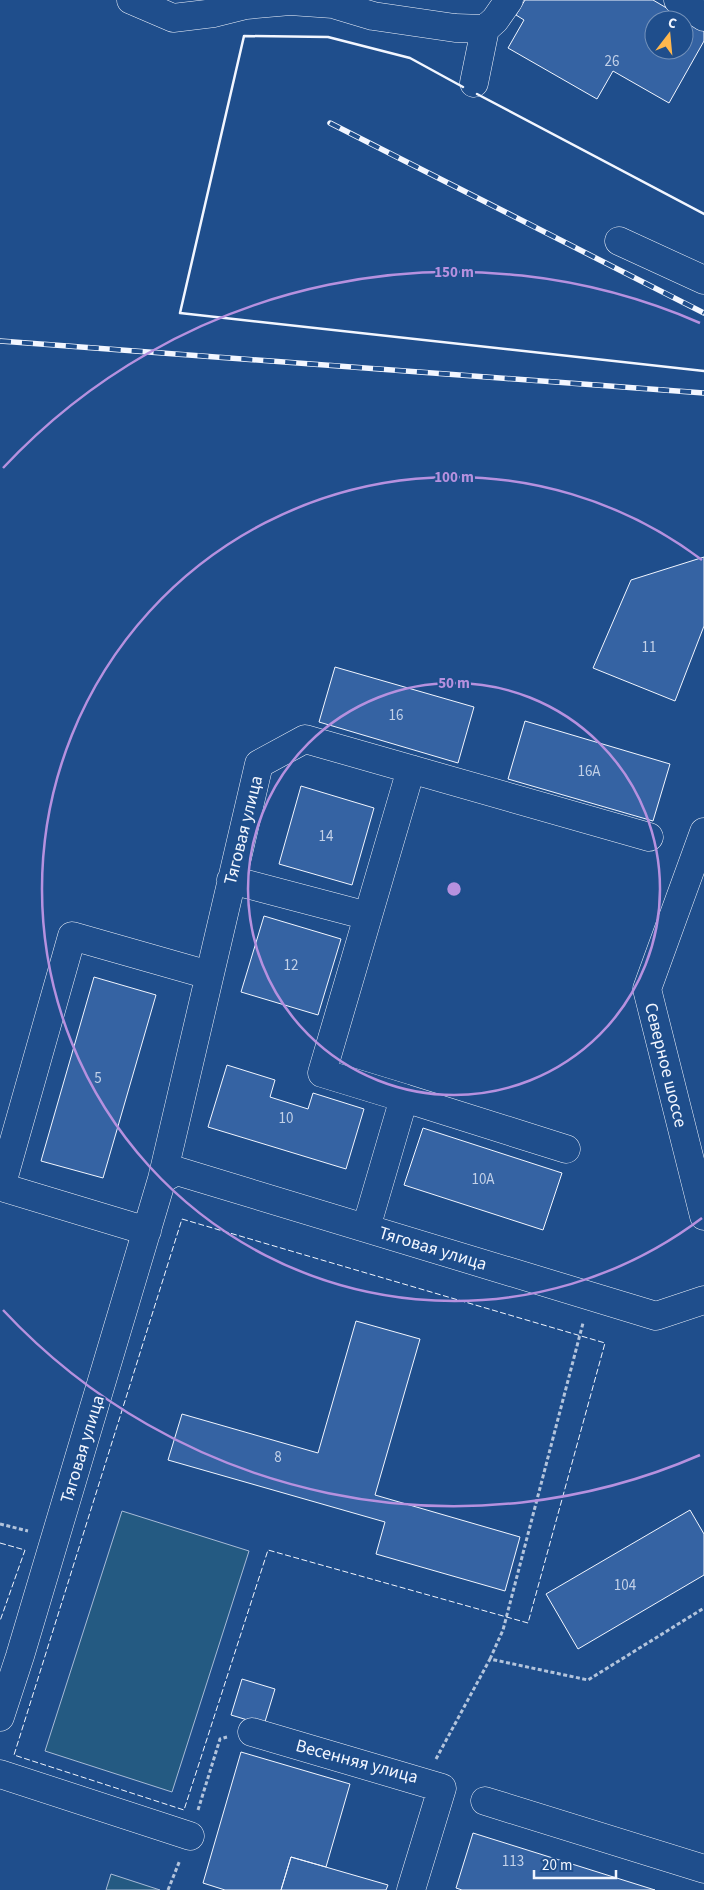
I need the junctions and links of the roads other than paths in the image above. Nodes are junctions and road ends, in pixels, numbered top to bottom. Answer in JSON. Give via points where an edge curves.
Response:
{"nodes":[{"id":1,"x":131,"y":0,"type":"edge"},
{"id":2,"x":509,"y":0,"type":"edge"},
{"id":3,"x":678,"y":0,"type":"edge"},
{"id":4,"x":704,"y":16,"type":"edge"},
{"id":5,"x":484,"y":28,"type":"junction"},
{"id":6,"x":474,"y":83,"type":"dead end"},
{"id":7,"x":619,"y":241,"type":"dead end"},
{"id":8,"x":704,"y":280,"type":"edge"},
{"id":9,"x":411,"y":769,"type":"junction"},
{"id":10,"x":704,"y":834,"type":"edge"},
{"id":11,"x":649,"y":836,"type":"dead end"},
{"id":12,"x":231,"y":880,"type":"junction"},
{"id":13,"x":368,"y":916,"type":"junction"},
{"id":14,"x":208,"y":975,"type":"junction"},
{"id":15,"x":404,"y":1098,"type":"junction"},
{"id":16,"x":566,"y":1149,"type":"dead end"},
{"id":17,"x":162,"y":1179,"type":"junction"},
{"id":18,"x":704,"y":1216,"type":"edge"},
{"id":19,"x":366,"y":1228,"type":"junction"},
{"id":20,"x":147,"y":1231,"type":"junction"},
{"id":21,"x":704,"y":1300,"type":"edge"},
{"id":22,"x":0,"y":1717,"type":"edge"},
{"id":23,"x":252,"y":1732,"type":"road end"},
{"id":24,"x":0,"y":1774,"type":"edge"},
{"id":25,"x":485,"y":1800,"type":"dead end"},
{"id":26,"x":190,"y":1836,"type":"road end"},
{"id":27,"x":704,"y":1869,"type":"edge"},
{"id":28,"x":411,"y":1890,"type":"edge"}],
"edges":[{"from":1,"to":5,"type":"street","via":[[174,18],[290,1],[333,4],[373,16]]},
{"from":2,"to":5,"type":"street","via":[[495,20]]},
{"from":3,"to":4,"type":"street"},
{"from":5,"to":6,"type":"street"},
{"from":7,"to":8,"type":"street"},
{"from":9,"to":11,"type":"street","name":"Тяговая улица"},
{"from":9,"to":12,"type":"street","name":"Тяговая улица","via":[[304,739],[259,764]]},
{"from":9,"to":13,"type":"street"},
{"from":10,"to":18,"type":"street","name":"Северное шоссе","via":[[646,989]]},
{"from":12,"to":13,"type":"street"},
{"from":12,"to":14,"type":"street","name":"Тяговая улица"},
{"from":13,"to":15,"type":"street","via":[[322,1073]]},
{"from":14,"to":17,"type":"street","name":"Тяговая улица"},
{"from":14,"to":20,"type":"street","via":[[72,936],[0,1187]]},
{"from":15,"to":16,"type":"street"},
{"from":15,"to":19,"type":"street"},
{"from":17,"to":19,"type":"street","name":"Тяговая улица","via":[[177,1171]]},
{"from":17,"to":20,"type":"street","name":"Тяговая улица"},
{"from":19,"to":21,"type":"street","name":"Тяговая улица","via":[[656,1316]]},
{"from":20,"to":22,"type":"street","name":"Тяговая улица"},
{"from":23,"to":28,"type":"street","name":"Весенняя улица","via":[[442,1788]]},
{"from":24,"to":26,"type":"street"},
{"from":25,"to":27,"type":"street"}]}
